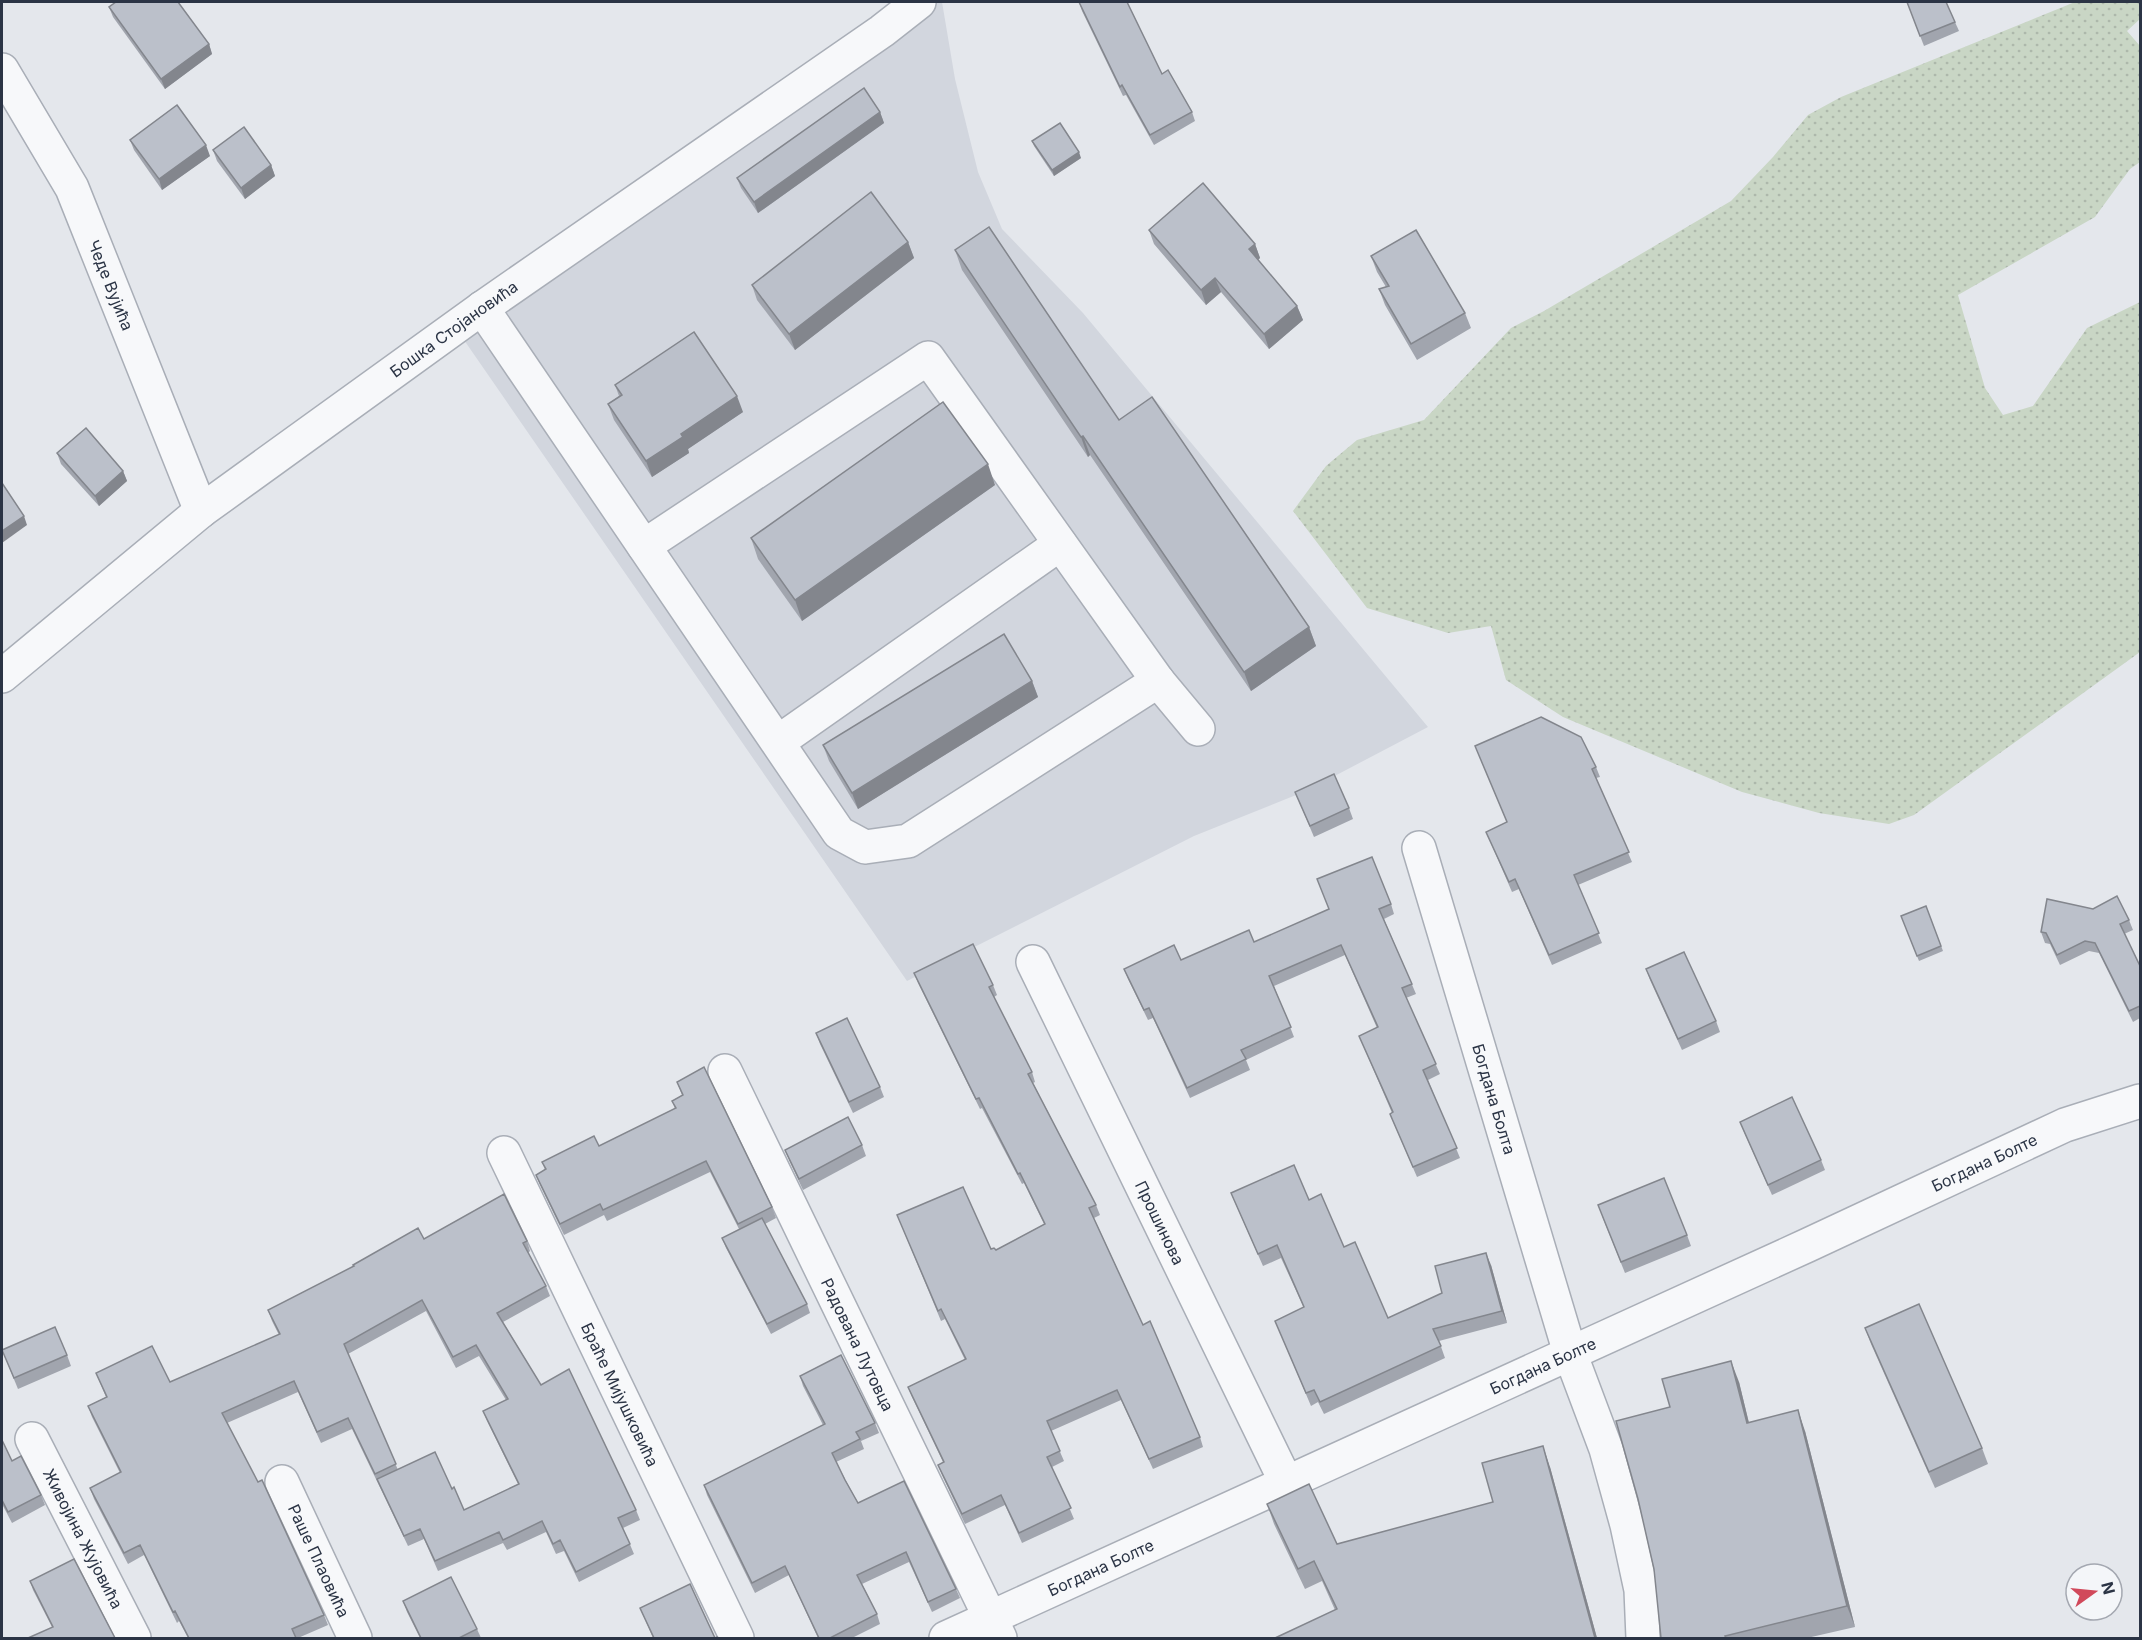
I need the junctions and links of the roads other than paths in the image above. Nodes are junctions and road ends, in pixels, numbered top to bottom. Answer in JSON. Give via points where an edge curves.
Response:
{"nodes":[{"id":1,"x":919,"y":2,"type":"edge"},
{"id":2,"x":2,"y":70,"type":"edge"},
{"id":3,"x":482,"y":308,"type":"junction"},
{"id":4,"x":201,"y":511,"type":"junction"},
{"id":5,"x":1060,"y":544,"type":"junction"},
{"id":6,"x":644,"y":546,"type":"junction"},
{"id":7,"x":2,"y":676,"type":"edge"},
{"id":8,"x":1158,"y":681,"type":"junction"},
{"id":9,"x":1198,"y":729,"type":"dead end"},
{"id":10,"x":778,"y":742,"type":"junction"},
{"id":11,"x":1419,"y":848,"type":"dead end"},
{"id":12,"x":1033,"y":962,"type":"dead end"},
{"id":13,"x":725,"y":1071,"type":"dead end"},
{"id":14,"x":2140,"y":1101,"type":"edge"},
{"id":15,"x":504,"y":1153,"type":"dead end"},
{"id":16,"x":1570,"y":1353,"type":"junction"},
{"id":17,"x":32,"y":1439,"type":"dead end"},
{"id":18,"x":282,"y":1482,"type":"dead end"},
{"id":19,"x":1286,"y":1482,"type":"junction"},
{"id":20,"x":995,"y":1628,"type":"edge"},
{"id":21,"x":134,"y":1638,"type":"edge"},
{"id":22,"x":355,"y":1638,"type":"edge"},
{"id":23,"x":737,"y":1638,"type":"edge"},
{"id":24,"x":946,"y":1638,"type":"edge"},
{"id":25,"x":1643,"y":1638,"type":"edge"}],
"edges":[{"from":1,"to":3,"type":"street","name":"Бошка Стојановића"},
{"from":2,"to":4,"type":"street","name":"Чеде Вујића","via":[[72,188]]},
{"from":3,"to":4,"type":"street","name":"Бошка Стојановића"},
{"from":3,"to":6,"type":"street"},
{"from":4,"to":7,"type":"street","name":"Бошка Стојановића"},
{"from":5,"to":6,"type":"street","via":[[928,358]]},
{"from":5,"to":8,"type":"street"},
{"from":5,"to":10,"type":"street"},
{"from":6,"to":10,"type":"street"},
{"from":8,"to":9,"type":"street"},
{"from":8,"to":10,"type":"street","via":[[908,841],[865,848],[839,833]]},
{"from":11,"to":16,"type":"street","name":"Богдана Болта"},
{"from":12,"to":19,"type":"street","name":"Прошинова"},
{"from":13,"to":20,"type":"street","name":"Радована Лутовца"},
{"from":14,"to":16,"type":"street","name":"Богдана Болте","via":[[2065,1125]]},
{"from":15,"to":23,"type":"street","name":"Браће Мијушковића"},
{"from":16,"to":19,"type":"street","name":"Богдана Болте"},
{"from":16,"to":25,"type":"street","name":"Богдана Болта","via":[[1606,1449],[1627,1525],[1641,1590]]},
{"from":17,"to":21,"type":"street","name":"Живојина Жујовића"},
{"from":18,"to":22,"type":"street","name":"Раше Плаовића"},
{"from":19,"to":20,"type":"street","name":"Богдана Болте"},
{"from":20,"to":24,"type":"street","name":"Богдана Болте"}]}
